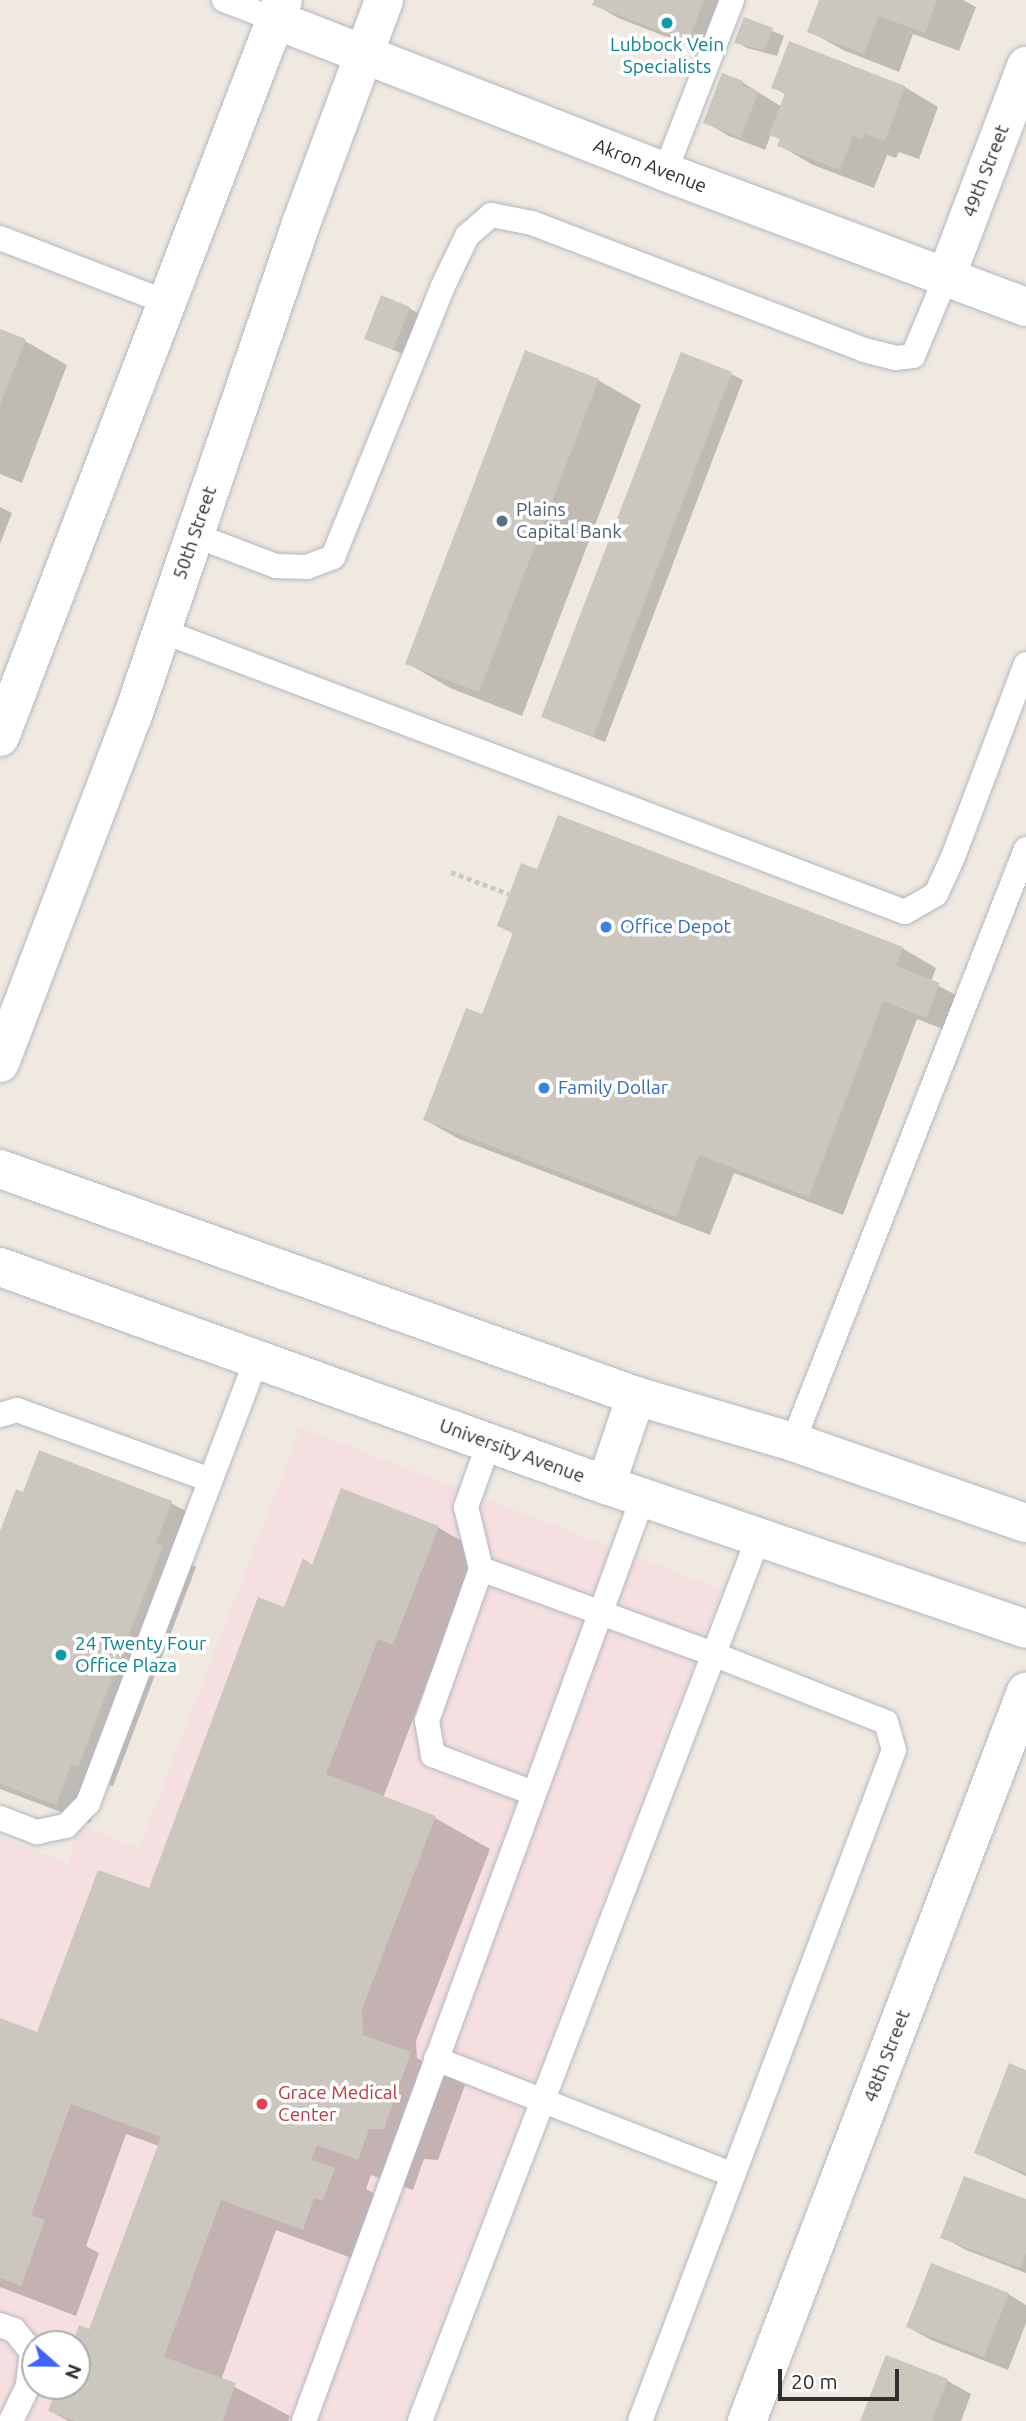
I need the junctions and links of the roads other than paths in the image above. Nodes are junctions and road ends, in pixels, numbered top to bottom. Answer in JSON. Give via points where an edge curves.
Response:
{"nodes":[{"id":1,"x":224,"y":0,"type":"edge"},
{"id":2,"x":384,"y":0,"type":"edge"},
{"id":3,"x":732,"y":0,"type":"edge"},
{"id":4,"x":279,"y":10,"type":"edge"},
{"id":5,"x":363,"y":56,"type":"junction"},
{"id":6,"x":1026,"y":66,"type":"edge"},
{"id":7,"x":665,"y":172,"type":"junction"},
{"id":8,"x":0,"y":238,"type":"edge"},
{"id":9,"x":946,"y":276,"type":"junction"},
{"id":10,"x":166,"y":302,"type":"junction"},
{"id":11,"x":1026,"y":307,"type":"edge"},
{"id":12,"x":194,"y":535,"type":"junction"},
{"id":13,"x":162,"y":631,"type":"junction"},
{"id":14,"x":1026,"y":664,"type":"edge"},
{"id":15,"x":0,"y":737,"type":"edge"},
{"id":16,"x":1026,"y":849,"type":"edge"},
{"id":17,"x":0,"y":1063,"type":"edge"},
{"id":18,"x":0,"y":1169,"type":"edge"},
{"id":19,"x":0,"y":1267,"type":"edge"},
{"id":20,"x":257,"y":1360,"type":"junction"},
{"id":21,"x":636,"y":1396,"type":"junction"},
{"id":22,"x":0,"y":1415,"type":"edge"},
{"id":23,"x":793,"y":1442,"type":"junction"},
{"id":24,"x":489,"y":1443,"type":"junction"},
{"id":25,"x":210,"y":1480,"type":"junction"},
{"id":26,"x":606,"y":1485,"type":"junction"},
{"id":27,"x":643,"y":1497,"type":"junction"},
{"id":28,"x":1026,"y":1523,"type":"edge"},
{"id":29,"x":759,"y":1536,"type":"junction"},
{"id":30,"x":481,"y":1569,"type":"junction"},
{"id":31,"x":599,"y":1612,"type":"junction"},
{"id":32,"x":1026,"y":1629,"type":"edge"},
{"id":33,"x":713,"y":1654,"type":"junction"},
{"id":34,"x":1026,"y":1692,"type":"edge"},
{"id":35,"x":533,"y":1793,"type":"junction"},
{"id":36,"x":0,"y":1818,"type":"edge"},
{"id":37,"x":436,"y":2059,"type":"junction"},
{"id":38,"x":543,"y":2101,"type":"junction"},
{"id":39,"x":733,"y":2175,"type":"junction"},
{"id":40,"x":0,"y":2325,"type":"edge"},
{"id":41,"x":11,"y":2421,"type":"edge"},
{"id":42,"x":304,"y":2421,"type":"edge"},
{"id":43,"x":421,"y":2421,"type":"edge"},
{"id":44,"x":640,"y":2421,"type":"edge"},
{"id":45,"x":747,"y":2421,"type":"edge"}],
"edges":[{"from":1,"to":4,"type":"lane"},
{"from":2,"to":5,"type":"main road","name":"50th Street"},
{"from":3,"to":7,"type":"lane"},
{"from":4,"to":5,"type":"main road","name":"Akron Avenue"},
{"from":4,"to":10,"type":"main road"},
{"from":5,"to":7,"type":"main road","name":"Akron Avenue"},
{"from":5,"to":12,"type":"main road","name":"50th Street"},
{"from":6,"to":9,"type":"main road","name":"49th Street"},
{"from":7,"to":9,"type":"main road","name":"Akron Avenue"},
{"from":8,"to":10,"type":"lane"},
{"from":9,"to":11,"type":"main road","name":"Akron Avenue"},
{"from":9,"to":12,"type":"lane","via":[[913,356],[895,358],[532,223],[491,215],[467,236],[442,288],[333,557],[307,567],[276,566]]},
{"from":10,"to":15,"type":"main road"},
{"from":12,"to":13,"type":"main road","name":"50th Street"},
{"from":13,"to":14,"type":"lane","via":[[905,912],[936,894]]},
{"from":13,"to":17,"type":"main road","name":"50th Street"},
{"from":16,"to":23,"type":"lane"},
{"from":18,"to":21,"type":"main road"},
{"from":19,"to":20,"type":"main road","name":"University Avenue"},
{"from":20,"to":24,"type":"main road","name":"University Avenue"},
{"from":20,"to":25,"type":"lane"},
{"from":21,"to":23,"type":"main road"},
{"from":21,"to":26,"type":"main road"},
{"from":22,"to":25,"type":"lane","via":[[17,1410]]},
{"from":23,"to":28,"type":"main road"},
{"from":24,"to":26,"type":"main road","name":"University Avenue"},
{"from":24,"to":30,"type":"lane","via":[[466,1507]]},
{"from":25,"to":36,"type":"lane","via":[[88,1803],[66,1826],[37,1832]]},
{"from":26,"to":27,"type":"main road","name":"University Avenue"},
{"from":27,"to":29,"type":"main road","name":"University Avenue"},
{"from":27,"to":31,"type":"lane"},
{"from":29,"to":32,"type":"main road","name":"University Avenue"},
{"from":29,"to":33,"type":"lane"},
{"from":30,"to":31,"type":"lane"},
{"from":30,"to":35,"type":"lane","via":[[428,1721],[433,1755]]},
{"from":31,"to":33,"type":"lane"},
{"from":31,"to":35,"type":"lane"},
{"from":33,"to":38,"type":"lane"},
{"from":33,"to":39,"type":"lane","via":[[886,1723],[894,1750]]},
{"from":34,"to":45,"type":"main road","name":"48th Street"},
{"from":35,"to":37,"type":"lane"},
{"from":37,"to":38,"type":"lane"},
{"from":37,"to":42,"type":"lane"},
{"from":38,"to":39,"type":"lane"},
{"from":38,"to":43,"type":"lane"},
{"from":39,"to":44,"type":"lane"},
{"from":40,"to":41,"type":"lane","via":[[14,2330],[32,2352],[28,2386]]}]}
